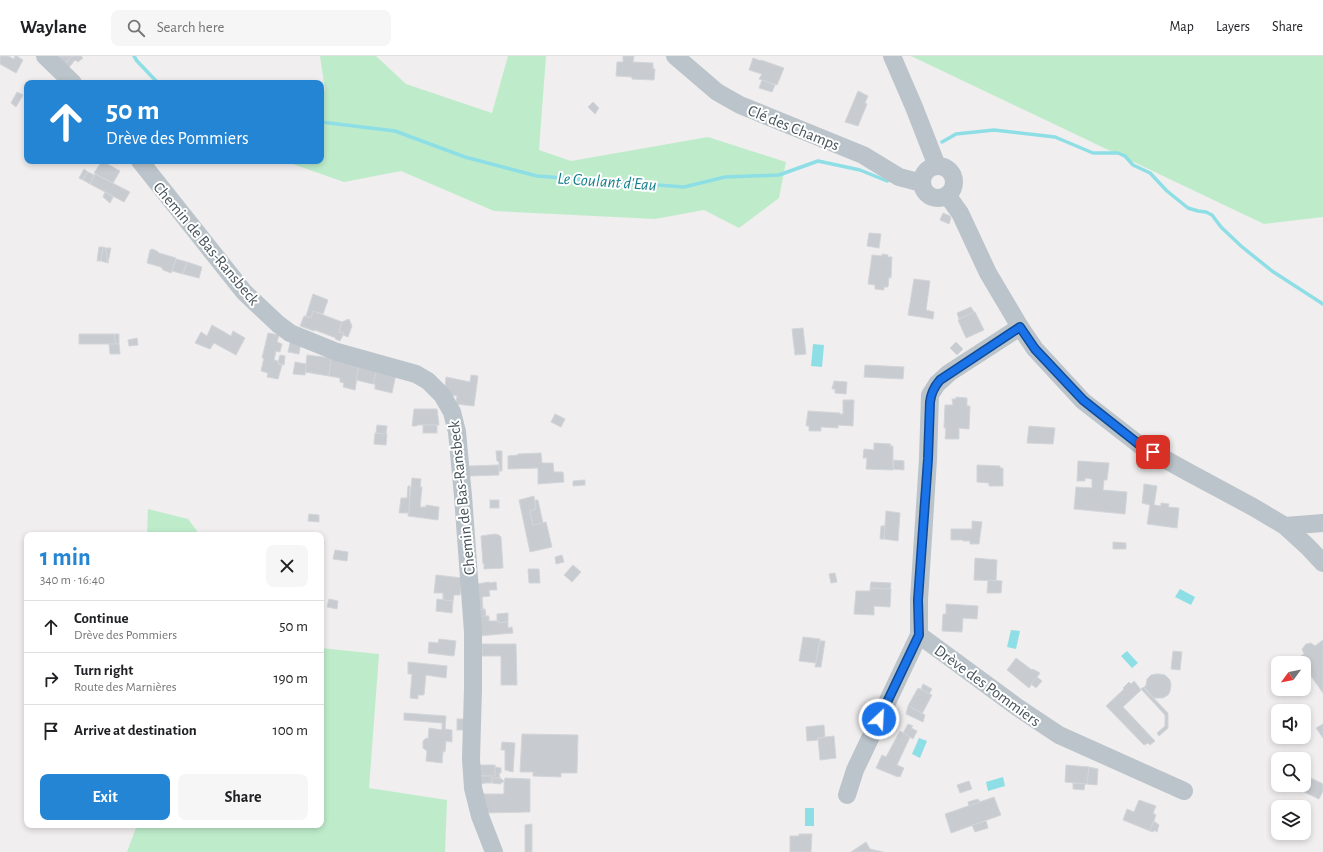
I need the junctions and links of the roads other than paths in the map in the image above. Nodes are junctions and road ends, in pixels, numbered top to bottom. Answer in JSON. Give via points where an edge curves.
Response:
{"nodes":[{"id":1,"x":45,"y":56,"type":"edge"},
{"id":2,"x":675,"y":56,"type":"edge"},
{"id":3,"x":892,"y":56,"type":"edge"},
{"id":4,"x":71,"y":80,"type":"edge"},
{"id":5,"x":142,"y":164,"type":"edge"},
{"id":6,"x":937,"y":166,"type":"junction"},
{"id":7,"x":922,"y":183,"type":"junction"},
{"id":8,"x":947,"y":195,"type":"junction"},
{"id":9,"x":1020,"y":327,"type":"junction"},
{"id":10,"x":1323,"y":523,"type":"edge"},
{"id":11,"x":1285,"y":526,"type":"junction"},
{"id":12,"x":1323,"y":563,"type":"edge"},
{"id":13,"x":919,"y":635,"type":"junction"},
{"id":14,"x":1184,"y":791,"type":"dead end"},
{"id":15,"x":847,"y":795,"type":"dead end"},
{"id":16,"x":494,"y":852,"type":"edge"}],
"edges":[{"from":1,"to":4,"type":"street"},
{"from":2,"to":7,"type":"street","name":"Clé des Champs","via":[[717,92],[740,105],[863,155],[899,177]]},
{"from":3,"to":6,"type":"street"},
{"from":5,"to":16,"type":"street","name":"Chemin de Bas-Ransbeck","via":[[244,292],[278,324],[290,332],[337,352],[416,374],[428,381],[442,395],[452,412],[457,432],[463,496],[472,632],[471,759],[480,816]]},
{"from":6,"to":7,"type":"street","via":[[926,171]]},
{"from":6,"to":8,"type":"street","via":[[944,167],[954,177],[952,190]]},
{"from":7,"to":8,"type":"street","via":[[924,191],[931,197]]},
{"from":8,"to":9,"type":"street","via":[[960,213],[988,273]]},
{"from":9,"to":11,"type":"street","via":[[1035,349],[1083,400],[1141,446]]},
{"from":9,"to":13,"type":"street","name":"Drève des Pommiers","via":[[945,376],[930,395],[918,600]]},
{"from":10,"to":11,"type":"street"},
{"from":11,"to":12,"type":"street"},
{"from":13,"to":14,"type":"street","name":"Drève des Pommiers","via":[[1059,735]]},
{"from":13,"to":15,"type":"street","via":[[855,770]]}]}
